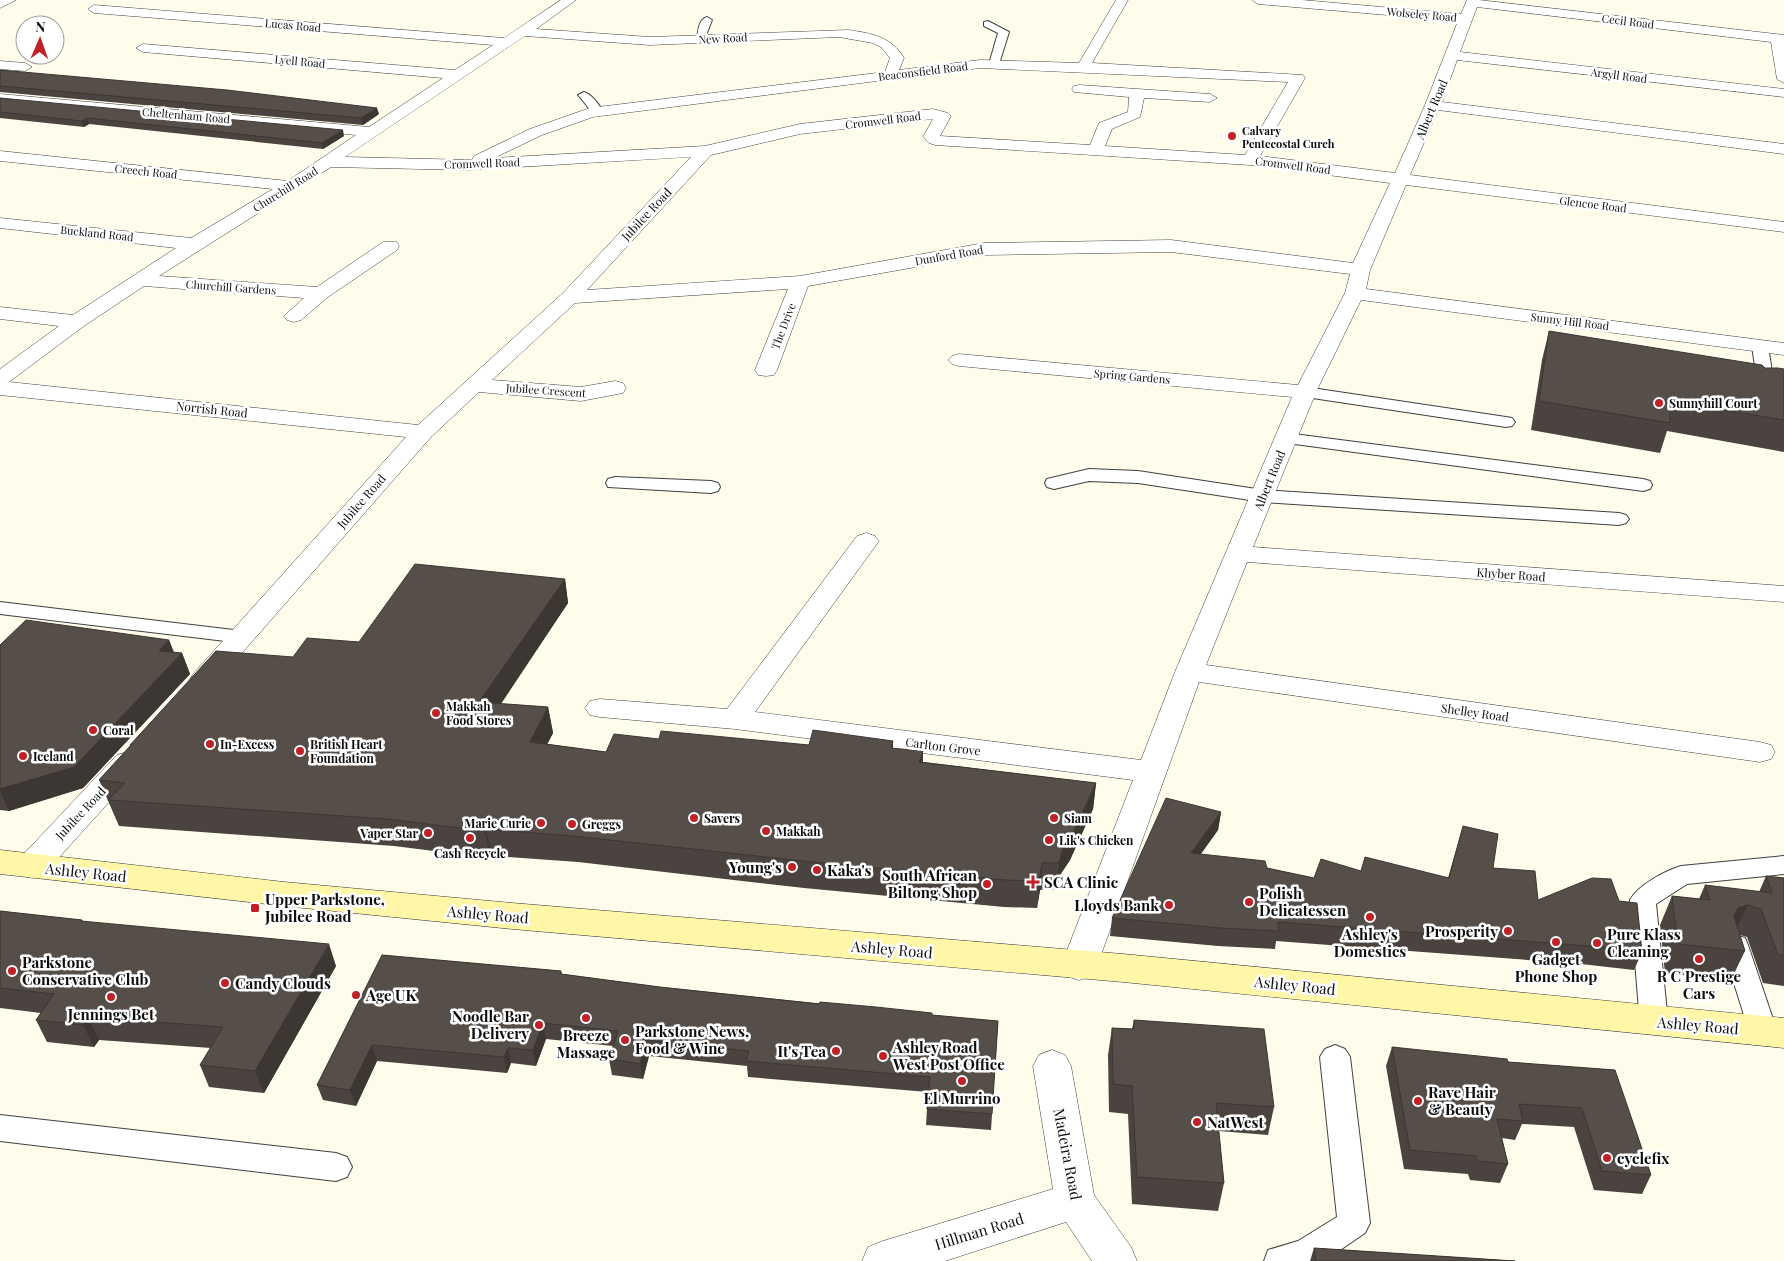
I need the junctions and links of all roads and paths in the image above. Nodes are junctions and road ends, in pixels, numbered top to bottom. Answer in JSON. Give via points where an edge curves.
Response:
{"nodes":[{"id":1,"x":10,"y":0,"type":"edge"},
{"id":2,"x":544,"y":0,"type":"edge"},
{"id":3,"x":1122,"y":0,"type":"edge"},
{"id":4,"x":1258,"y":0,"type":"edge"},
{"id":5,"x":569,"y":1,"type":"edge"},
{"id":6,"x":108,"y":3,"type":"dead end"},
{"id":7,"x":0,"y":4,"type":"edge"},
{"id":8,"x":1470,"y":7,"type":"edge"},
{"id":9,"x":707,"y":20,"type":"dead end"},
{"id":10,"x":988,"y":24,"type":"dead end"},
{"id":11,"x":522,"y":32,"type":"junction"},
{"id":12,"x":1781,"y":39,"type":"edge"},
{"id":13,"x":703,"y":40,"type":"junction"},
{"id":14,"x":507,"y":42,"type":"junction"},
{"id":15,"x":143,"y":48,"type":"dead end"},
{"id":16,"x":1453,"y":55,"type":"junction"},
{"id":17,"x":994,"y":64,"type":"junction"},
{"id":18,"x":0,"y":65,"type":"edge"},
{"id":19,"x":25,"y":67,"type":"dead end"},
{"id":20,"x":1083,"y":67,"type":"junction"},
{"id":21,"x":457,"y":75,"type":"junction"},
{"id":22,"x":892,"y":75,"type":"junction"},
{"id":23,"x":1784,"y":79,"type":"edge"},
{"id":24,"x":1079,"y":89,"type":"dead end"},
{"id":25,"x":1137,"y":92,"type":"junction"},
{"id":26,"x":1784,"y":93,"type":"edge"},
{"id":27,"x":584,"y":95,"type":"dead end"},
{"id":28,"x":0,"y":98,"type":"edge"},
{"id":29,"x":1210,"y":98,"type":"dead end"},
{"id":30,"x":1434,"y":104,"type":"junction"},
{"id":31,"x":598,"y":112,"type":"junction"},
{"id":32,"x":372,"y":132,"type":"junction"},
{"id":33,"x":1096,"y":149,"type":"junction"},
{"id":34,"x":1784,"y":149,"type":"edge"},
{"id":35,"x":705,"y":151,"type":"junction"},
{"id":36,"x":0,"y":156,"type":"edge"},
{"id":37,"x":1250,"y":160,"type":"junction"},
{"id":38,"x":328,"y":162,"type":"junction"},
{"id":39,"x":467,"y":165,"type":"junction"},
{"id":40,"x":1402,"y":179,"type":"junction"},
{"id":41,"x":292,"y":186,"type":"junction"},
{"id":42,"x":0,"y":223,"type":"edge"},
{"id":43,"x":1784,"y":227,"type":"edge"},
{"id":44,"x":194,"y":244,"type":"junction"},
{"id":45,"x":390,"y":246,"type":"dead end"},
{"id":46,"x":1360,"y":270,"type":"junction"},
{"id":47,"x":141,"y":280,"type":"junction"},
{"id":48,"x":800,"y":282,"type":"junction"},
{"id":49,"x":321,"y":293,"type":"junction"},
{"id":50,"x":1355,"y":293,"type":"junction"},
{"id":51,"x":570,"y":297,"type":"junction"},
{"id":52,"x":0,"y":313,"type":"edge"},
{"id":53,"x":294,"y":316,"type":"dead end"},
{"id":54,"x":77,"y":322,"type":"junction"},
{"id":55,"x":1760,"y":346,"type":"junction"},
{"id":56,"x":1784,"y":349,"type":"edge"},
{"id":57,"x":959,"y":360,"type":"dead end"},
{"id":58,"x":766,"y":370,"type":"dead end"},
{"id":59,"x":0,"y":379,"type":"edge"},
{"id":60,"x":476,"y":385,"type":"junction"},
{"id":61,"x":0,"y":388,"type":"edge"},
{"id":62,"x":615,"y":388,"type":"dead end"},
{"id":63,"x":1760,"y":391,"type":"edge"},
{"id":64,"x":1305,"y":392,"type":"junction"},
{"id":65,"x":1506,"y":422,"type":"dead end"},
{"id":66,"x":423,"y":432,"type":"junction"},
{"id":67,"x":1286,"y":438,"type":"junction"},
{"id":68,"x":615,"y":483,"type":"dead end"},
{"id":69,"x":1054,"y":483,"type":"dead end"},
{"id":70,"x":1643,"y":486,"type":"dead end"},
{"id":71,"x":711,"y":487,"type":"dead end"},
{"id":72,"x":1262,"y":496,"type":"junction"},
{"id":73,"x":1619,"y":519,"type":"dead end"},
{"id":74,"x":866,"y":541,"type":"dead end"},
{"id":75,"x":1237,"y":554,"type":"junction"},
{"id":76,"x":1784,"y":594,"type":"edge"},
{"id":77,"x":0,"y":608,"type":"edge"},
{"id":78,"x":242,"y":637,"type":"junction"},
{"id":79,"x":1189,"y":672,"type":"junction"},
{"id":80,"x":189,"y":696,"type":"edge"},
{"id":81,"x":600,"y":708,"type":"dead end"},
{"id":82,"x":735,"y":719,"type":"junction"},
{"id":83,"x":143,"y":746,"type":"edge"},
{"id":84,"x":1760,"y":752,"type":"dead end"},
{"id":85,"x":1151,"y":772,"type":"junction"},
{"id":86,"x":0,"y":862,"type":"edge"},
{"id":87,"x":1784,"y":865,"type":"edge"},
{"id":88,"x":32,"y":866,"type":"junction"},
{"id":89,"x":1735,"y":945,"type":"edge"},
{"id":90,"x":1079,"y":966,"type":"junction"},
{"id":91,"x":1654,"y":1022,"type":"junction"},
{"id":92,"x":1773,"y":1032,"type":"edge"},
{"id":93,"x":1335,"y":1057,"type":"dead end"},
{"id":94,"x":1052,"y":1066,"type":"dead end"},
{"id":95,"x":0,"y":1128,"type":"edge"},
{"id":96,"x":336,"y":1167,"type":"dead end"},
{"id":97,"x":1075,"y":1201,"type":"junction"},
{"id":98,"x":883,"y":1261,"type":"edge"},
{"id":99,"x":1116,"y":1261,"type":"edge"},
{"id":100,"x":1280,"y":1261,"type":"edge"}],
"edges":[{"from":1,"to":7,"type":"street"},
{"from":2,"to":5,"type":"street"},
{"from":3,"to":20,"type":"street"},
{"from":4,"to":8,"type":"street","name":"Wolseley Road"},
{"from":5,"to":11,"type":"street","name":"Churchill Road"},
{"from":6,"to":14,"type":"street","name":"Lucas Road","via":[[94,9]]},
{"from":8,"to":12,"type":"street","name":"Cecil Road","via":[[1512,8]]},
{"from":8,"to":16,"type":"street","name":"Albert Road"},
{"from":9,"to":13,"type":"lane"},
{"from":10,"to":17,"type":"lane","via":[[1004,32]]},
{"from":11,"to":13,"type":"street","name":"New Road","via":[[650,41]]},
{"from":11,"to":14,"type":"street","name":"Churchill Road"},
{"from":12,"to":23,"type":"street"},
{"from":13,"to":22,"type":"street","name":"New Road","via":[[780,29],[875,40],[897,55]]},
{"from":14,"to":21,"type":"street","name":"Churchill Road"},
{"from":15,"to":21,"type":"street","name":"Lyell Road"},
{"from":16,"to":26,"type":"street","name":"Argyll Road"},
{"from":16,"to":30,"type":"street","name":"Albert Road"},
{"from":17,"to":20,"type":"street","name":"Beaconsfield Road"},
{"from":17,"to":22,"type":"street","name":"Beaconsfield Road"},
{"from":18,"to":19,"type":"street"},
{"from":20,"to":37,"type":"street","name":"Beaconsfield Road","via":[[1298,78]]},
{"from":21,"to":32,"type":"street","name":"Churchill Road"},
{"from":22,"to":31,"type":"street","name":"Beaconsfield Road"},
{"from":24,"to":25,"type":"street"},
{"from":25,"to":29,"type":"street"},
{"from":25,"to":33,"type":"street","via":[[1135,114],[1105,126]]},
{"from":27,"to":31,"type":"lane"},
{"from":28,"to":32,"type":"street","name":"Cheltenham Road"},
{"from":30,"to":34,"type":"street"},
{"from":30,"to":40,"type":"street","name":"Albert Road"},
{"from":31,"to":39,"type":"street","name":"Beaconsfield Road","via":[[574,117],[536,132]]},
{"from":32,"to":38,"type":"street","name":"Churchill Road"},
{"from":33,"to":35,"type":"street","name":"Cromwell Road","via":[[936,140],[931,137],[943,116],[933,114],[800,129]]},
{"from":33,"to":37,"type":"street","name":"Cromwell Road"},
{"from":35,"to":39,"type":"street","name":"Cromwell Road"},
{"from":35,"to":51,"type":"street","name":"Jubilee Road"},
{"from":36,"to":41,"type":"street","name":"Creech Road"},
{"from":37,"to":40,"type":"street","name":"Cromwell Road"},
{"from":38,"to":39,"type":"street","name":"Cromwell Road"},
{"from":38,"to":41,"type":"street","name":"Churchill Road"},
{"from":40,"to":43,"type":"street","name":"Glencoe Road"},
{"from":40,"to":46,"type":"street","name":"Albert Road"},
{"from":41,"to":44,"type":"street","name":"Churchill Road"},
{"from":42,"to":44,"type":"street","name":"Buckland Road"},
{"from":44,"to":47,"type":"street","name":"Churchill Road"},
{"from":45,"to":49,"type":"street"},
{"from":46,"to":48,"type":"street","name":"Dunford Road","via":[[1171,246],[994,248]]},
{"from":46,"to":50,"type":"street","name":"Albert Road"},
{"from":47,"to":49,"type":"street","name":"Churchill Gardens"},
{"from":47,"to":54,"type":"street","name":"Churchill Road"},
{"from":48,"to":51,"type":"street","name":"Dunford Road"},
{"from":48,"to":58,"type":"street","name":"The Drive"},
{"from":49,"to":53,"type":"street"},
{"from":50,"to":55,"type":"street","name":"Sunny Hill Road"},
{"from":50,"to":64,"type":"street","name":"Albert Road"},
{"from":51,"to":60,"type":"street","name":"Jubilee Road"},
{"from":52,"to":54,"type":"street"},
{"from":54,"to":59,"type":"street","name":"Churchill Road"},
{"from":55,"to":56,"type":"street","name":"Sunny Hill Road"},
{"from":55,"to":63,"type":"lane","via":[[1764,373]]},
{"from":57,"to":64,"type":"street","name":"Spring Gardens"},
{"from":60,"to":62,"type":"street","name":"Jubilee Crescent","via":[[581,394]]},
{"from":60,"to":66,"type":"street","name":"Jubilee Road"},
{"from":61,"to":66,"type":"street","name":"Norrish Road"},
{"from":64,"to":65,"type":"lane"},
{"from":64,"to":67,"type":"street","name":"Albert Road"},
{"from":66,"to":78,"type":"street","name":"Jubilee Road"},
{"from":67,"to":70,"type":"lane"},
{"from":67,"to":72,"type":"street","name":"Albert Road"},
{"from":68,"to":71,"type":"lane"},
{"from":69,"to":72,"type":"lane","via":[[1089,475],[1138,477]]},
{"from":72,"to":73,"type":"lane"},
{"from":72,"to":75,"type":"street","name":"Albert Road"},
{"from":74,"to":82,"type":"street"},
{"from":75,"to":76,"type":"street","name":"Khyber Road"},
{"from":75,"to":79,"type":"street","name":"Albert Road"},
{"from":77,"to":78,"type":"lane"},
{"from":78,"to":80,"type":"street","name":"Jubilee Road"},
{"from":79,"to":84,"type":"street","name":"Shelley Road"},
{"from":79,"to":85,"type":"street","name":"Albert Road"},
{"from":81,"to":82,"type":"street","name":"Carlton Grove"},
{"from":82,"to":85,"type":"street","name":"Carlton Grove"},
{"from":83,"to":88,"type":"street","name":"Jubilee Road"},
{"from":85,"to":90,"type":"street","name":"Albert Road"},
{"from":86,"to":88,"type":"main road","name":"Ashley Road"},
{"from":87,"to":91,"type":"lane","via":[[1681,874],[1643,900]]},
{"from":88,"to":90,"type":"main road","name":"Ashley Road","via":[[502,915]]},
{"from":89,"to":92,"type":"lane"},
{"from":90,"to":91,"type":"main road","name":"Ashley Road"},
{"from":91,"to":92,"type":"main road","name":"Ashley Road"},
{"from":93,"to":100,"type":"lane","via":[[1354,1223],[1297,1258]]},
{"from":94,"to":97,"type":"street","name":"Madeira Road"},
{"from":95,"to":96,"type":"lane"},
{"from":97,"to":98,"type":"street","name":"Hillman Road"},
{"from":97,"to":99,"type":"street","name":"Madeira Road"}]}
